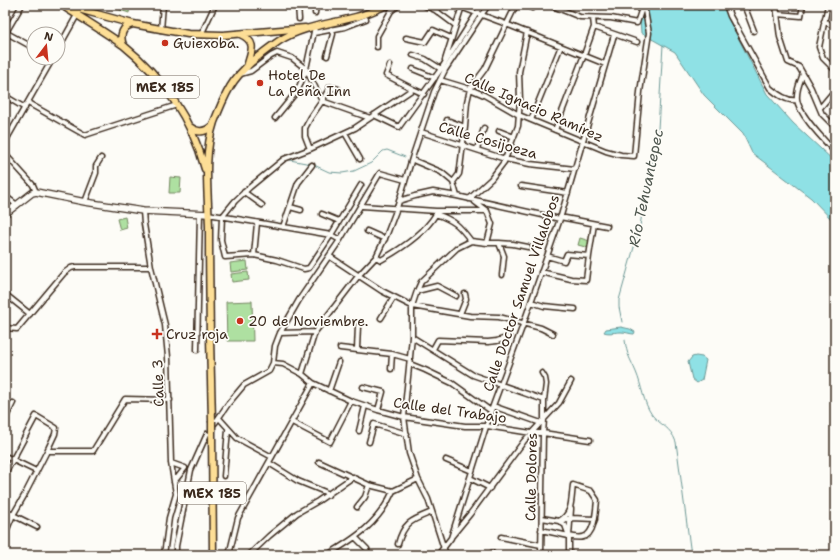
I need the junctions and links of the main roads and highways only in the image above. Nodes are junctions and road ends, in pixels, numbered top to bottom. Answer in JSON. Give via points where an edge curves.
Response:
{"nodes":[{"id":1,"x":63,"y":5,"type":"edge"},
{"id":2,"x":388,"y":5,"type":"edge"},
{"id":3,"x":133,"y":24,"type":"junction"},
{"id":4,"x":312,"y":30,"type":"junction"},
{"id":5,"x":240,"y":34,"type":"junction"},
{"id":6,"x":123,"y":45,"type":"junction"},
{"id":7,"x":247,"y":67,"type":"junction"},
{"id":8,"x":214,"y":124,"type":"junction"},
{"id":9,"x":189,"y":126,"type":"junction"},
{"id":10,"x":206,"y":174,"type":"junction"},
{"id":11,"x":213,"y":555,"type":"edge"}],
"edges":[{"from":1,"to":3,"type":"main road"},
{"from":1,"to":6,"type":"main road"},
{"from":2,"to":4,"type":"main road","number":"MEX 185"},
{"from":3,"to":5,"type":"main road","via":[[201,35]]},
{"from":3,"to":6,"type":"main road","via":[[128,25],[122,32]]},
{"from":4,"to":5,"type":"main road","via":[[303,28]]},
{"from":4,"to":7,"type":"main road","number":"MEX 185","via":[[279,41]]},
{"from":5,"to":7,"type":"main road","via":[[248,38],[252,45]]},
{"from":6,"to":9,"type":"main road","number":"MEX 185","via":[[152,70]]},
{"from":7,"to":8,"type":"main road","number":"MEX 185","via":[[228,90]]},
{"from":8,"to":9,"type":"main road","via":[[208,130],[199,132]]},
{"from":8,"to":10,"type":"main road","number":"MEX 185"},
{"from":9,"to":10,"type":"main road","number":"MEX 185"},
{"from":10,"to":11,"type":"main road","number":"MEX 185","bridge":true,"via":[[213,422],[210,433]]}]}
